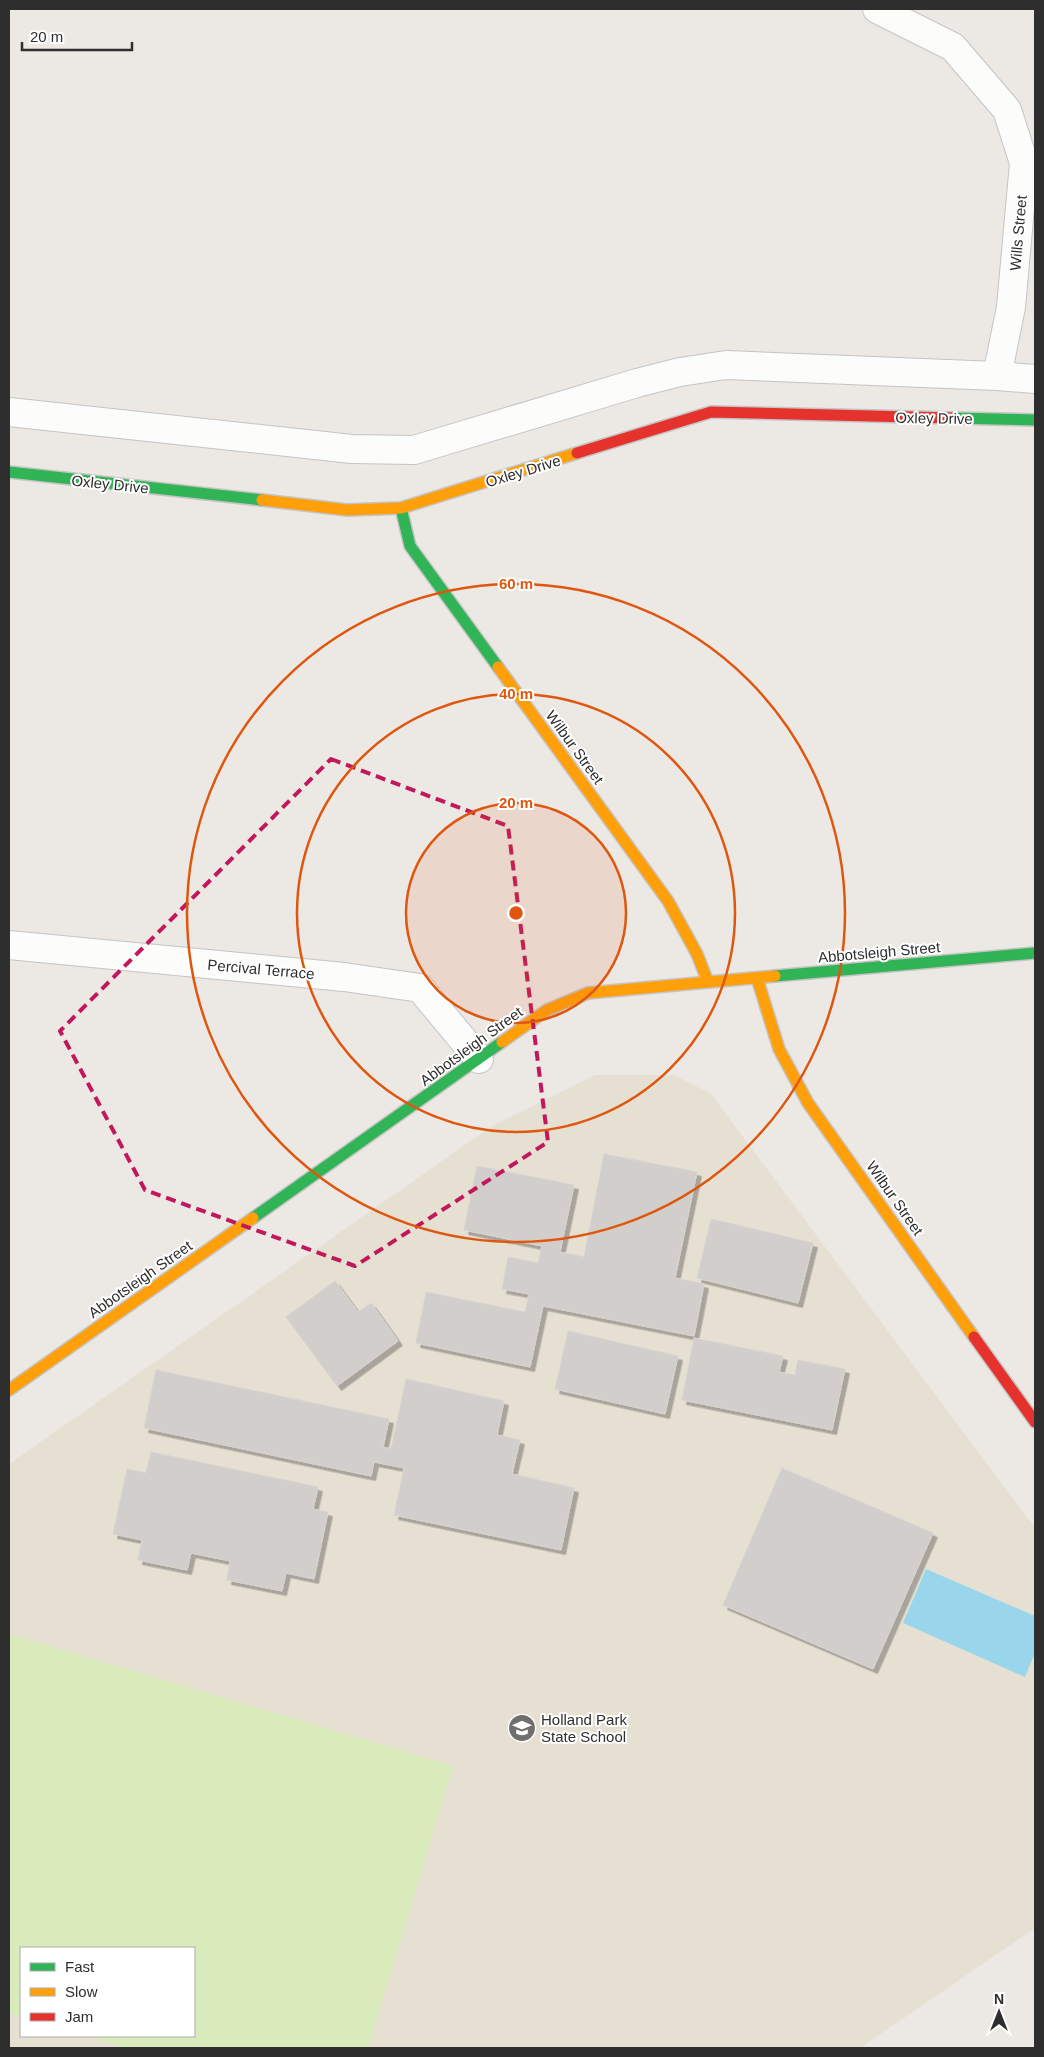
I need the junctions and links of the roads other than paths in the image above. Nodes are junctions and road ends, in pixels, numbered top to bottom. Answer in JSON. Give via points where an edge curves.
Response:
{"nodes":[{"id":1,"x":877,"y":9,"type":"edge"},
{"id":2,"x":915,"y":16,"type":"edge"},
{"id":3,"x":997,"y":376,"type":"junction"},
{"id":4,"x":1035,"y":379,"type":"edge"},
{"id":5,"x":9,"y":412,"type":"edge"},
{"id":6,"x":1035,"y":420,"type":"edge"},
{"id":7,"x":9,"y":472,"type":"edge"},
{"id":8,"x":401,"y":508,"type":"junction"},
{"id":9,"x":9,"y":945,"type":"edge"},
{"id":10,"x":1035,"y":953,"type":"edge"},
{"id":11,"x":757,"y":978,"type":"junction"},
{"id":12,"x":708,"y":982,"type":"junction"},
{"id":13,"x":479,"y":1059,"type":"junction"},
{"id":14,"x":9,"y":1390,"type":"edge"},
{"id":15,"x":1035,"y":1422,"type":"edge"}],
"edges":[{"from":1,"to":2,"type":"street","name":"Wills Street"},
{"from":2,"to":3,"type":"street","name":"Wills Street","via":[[953,48],[1007,110],[1024,163],[1012,307]]},
{"from":3,"to":4,"type":"street"},
{"from":3,"to":5,"type":"street","via":[[726,365],[637,383],[414,450],[352,449]]},
{"from":6,"to":8,"type":"street","name":"Oxley Drive","via":[[711,412]]},
{"from":7,"to":8,"type":"street","name":"Oxley Drive","via":[[347,510]]},
{"from":8,"to":12,"type":"street","name":"Wilbur Street","via":[[410,546],[668,901],[697,954]]},
{"from":9,"to":13,"type":"street","name":"Percival Terrace","via":[[344,977],[420,988]]},
{"from":10,"to":11,"type":"street","name":"Abbotsleigh Street"},
{"from":11,"to":12,"type":"street","name":"Abbotsleigh Street"},
{"from":11,"to":15,"type":"street","name":"Wilbur Street","via":[[779,1049],[808,1103]]},
{"from":12,"to":13,"type":"street","name":"Abbotsleigh Street","via":[[588,993],[547,1010]]},
{"from":13,"to":14,"type":"street","name":"Abbotsleigh Street"}]}
